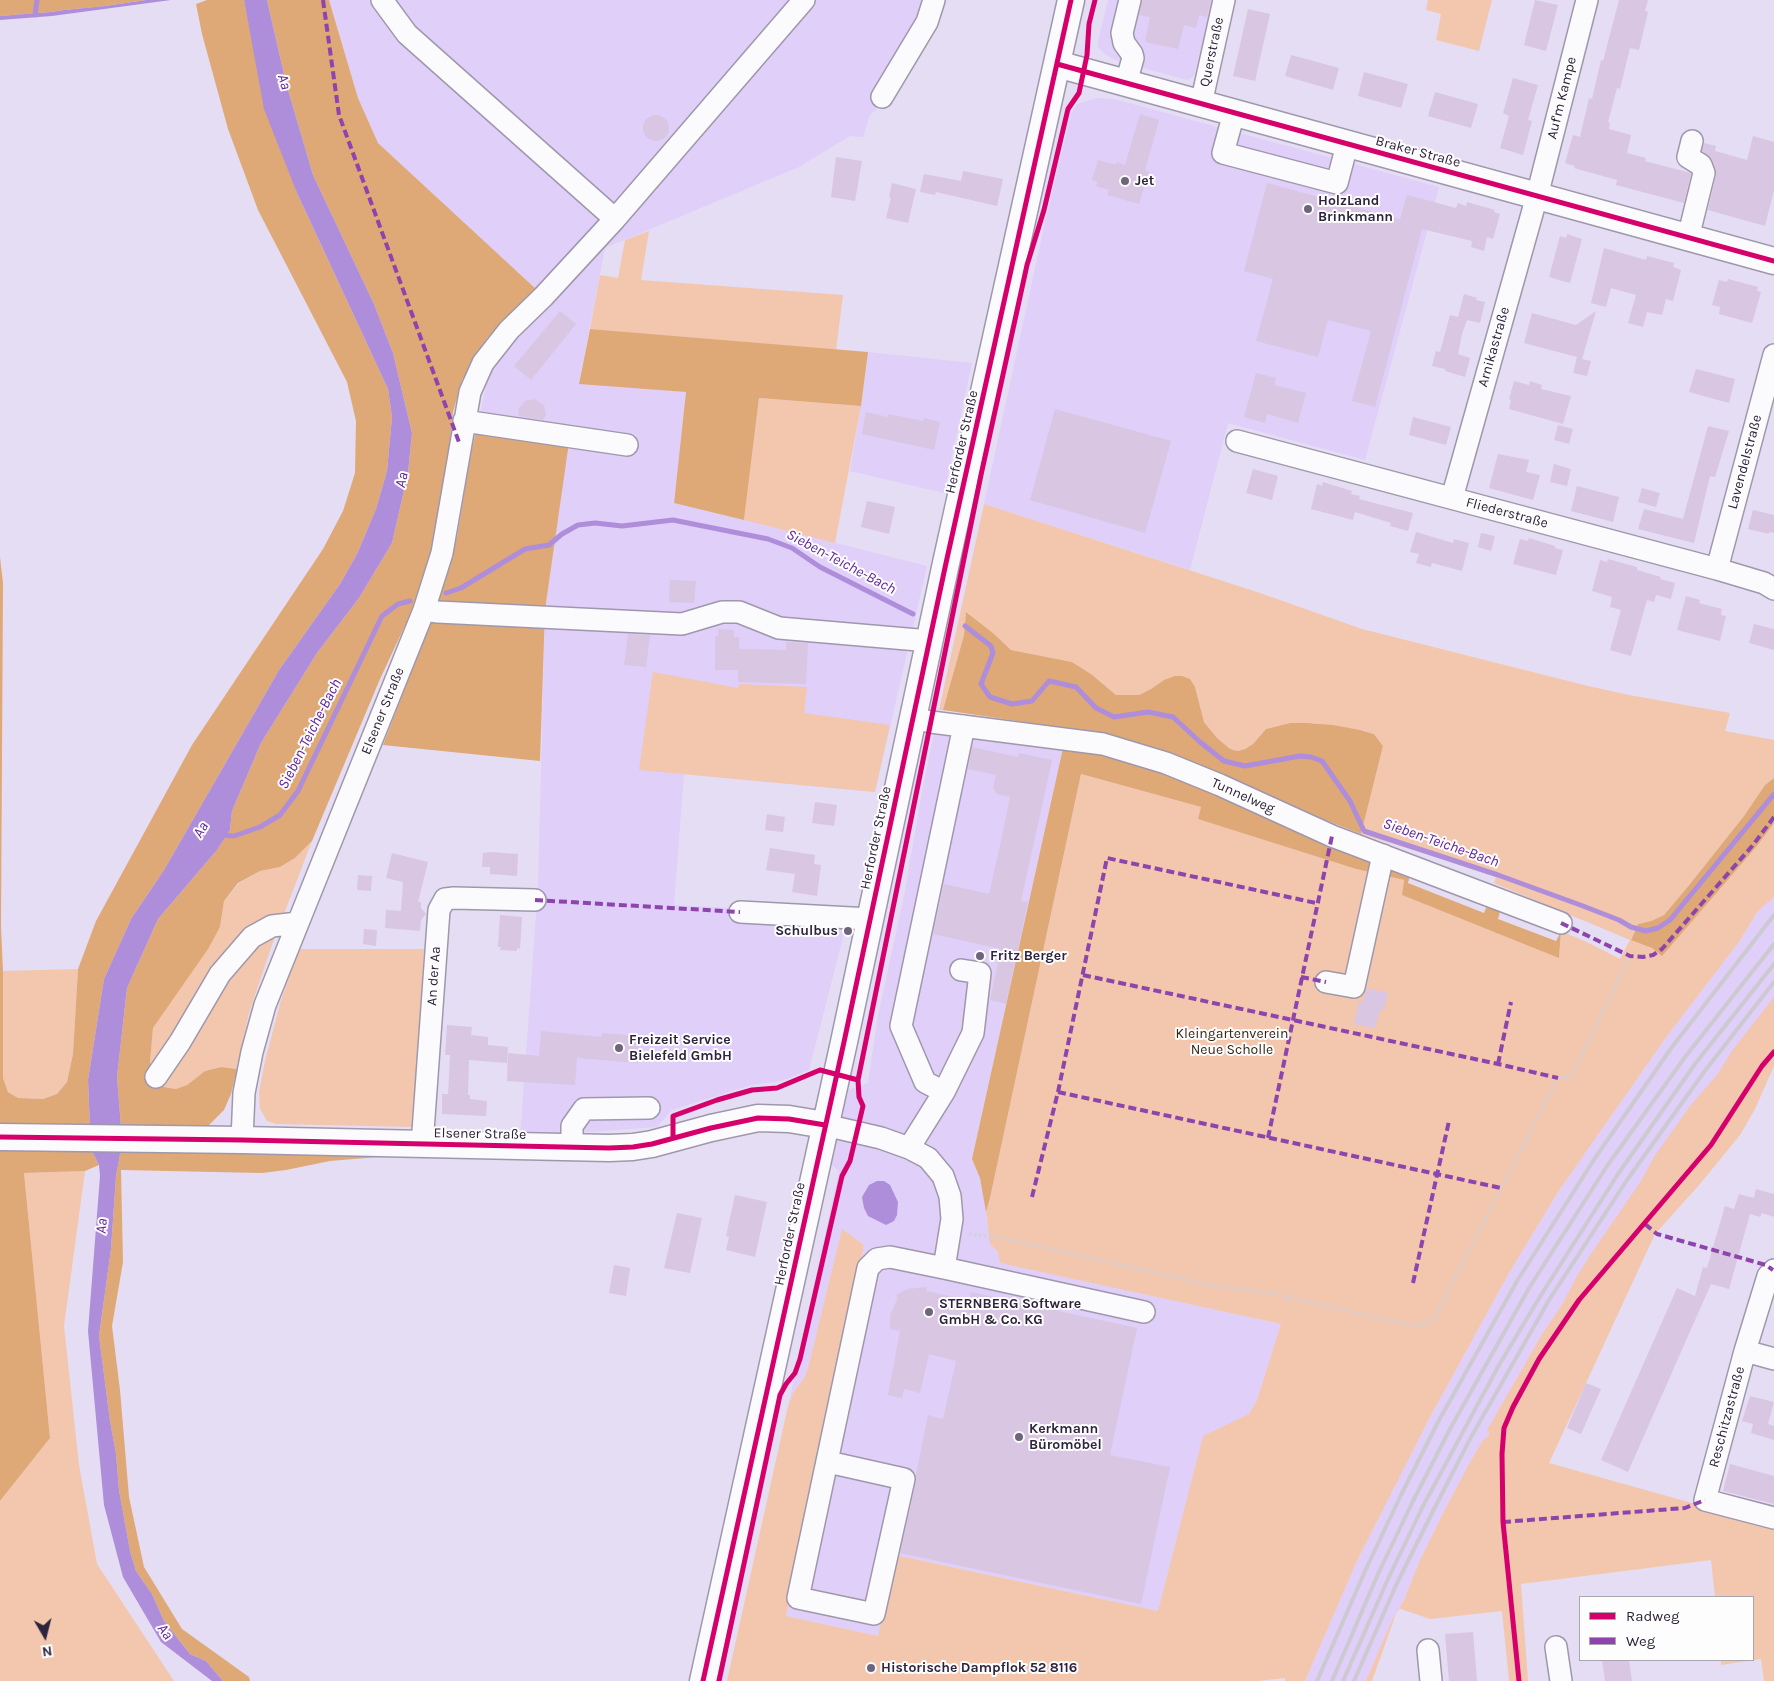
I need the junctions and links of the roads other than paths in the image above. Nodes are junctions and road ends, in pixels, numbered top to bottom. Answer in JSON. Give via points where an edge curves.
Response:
{"nodes":[{"id":1,"x":382,"y":0,"type":"edge"},
{"id":2,"x":804,"y":0,"type":"edge"},
{"id":3,"x":934,"y":0,"type":"edge"},
{"id":4,"x":1071,"y":0,"type":"edge"},
{"id":5,"x":1130,"y":0,"type":"edge"},
{"id":6,"x":1224,"y":0,"type":"edge"},
{"id":7,"x":1587,"y":0,"type":"edge"},
{"id":8,"x":1057,"y":64,"type":"junction"},
{"id":9,"x":1126,"y":84,"type":"junction"},
{"id":10,"x":882,"y":97,"type":"dead end"},
{"id":11,"x":1201,"y":104,"type":"junction"},
{"id":12,"x":1234,"y":113,"type":"junction"},
{"id":13,"x":1692,"y":141,"type":"dead end"},
{"id":14,"x":1347,"y":144,"type":"junction"},
{"id":15,"x":1537,"y":196,"type":"junction"},
{"id":16,"x":615,"y":219,"type":"junction"},
{"id":17,"x":1688,"y":238,"type":"junction"},
{"id":18,"x":1774,"y":261,"type":"edge"},
{"id":19,"x":1774,"y":355,"type":"edge"},
{"id":20,"x":464,"y":421,"type":"junction"},
{"id":21,"x":1237,"y":441,"type":"dead end"},
{"id":22,"x":627,"y":445,"type":"dead end"},
{"id":23,"x":1452,"y":498,"type":"junction"},
{"id":24,"x":1717,"y":569,"type":"junction"},
{"id":25,"x":1774,"y":589,"type":"edge"},
{"id":26,"x":424,"y":610,"type":"junction"},
{"id":27,"x":930,"y":641,"type":"junction"},
{"id":28,"x":913,"y":718,"type":"junction"},
{"id":29,"x":964,"y":726,"type":"junction"},
{"id":30,"x":1383,"y":855,"type":"junction"},
{"id":31,"x":535,"y":900,"type":"dead end"},
{"id":32,"x":740,"y":912,"type":"dead end"},
{"id":33,"x":870,"y":919,"type":"junction"},
{"id":34,"x":1561,"y":922,"type":"dead end"},
{"id":35,"x":298,"y":923,"type":"junction"},
{"id":36,"x":961,"y":970,"type":"dead end"},
{"id":37,"x":1326,"y":982,"type":"dead end"},
{"id":38,"x":156,"y":1077,"type":"dead end"},
{"id":39,"x":944,"y":1092,"type":"junction"},
{"id":40,"x":650,"y":1108,"type":"dead end"},
{"id":41,"x":825,"y":1126,"type":"junction"},
{"id":42,"x":0,"y":1137,"type":"edge"},
{"id":43,"x":242,"y":1140,"type":"junction"},
{"id":44,"x":422,"y":1145,"type":"junction"},
{"id":45,"x":572,"y":1147,"type":"junction"},
{"id":46,"x":909,"y":1148,"type":"junction"},
{"id":47,"x":944,"y":1268,"type":"junction"},
{"id":48,"x":1774,"y":1270,"type":"edge"},
{"id":49,"x":1144,"y":1312,"type":"dead end"},
{"id":50,"x":1745,"y":1351,"type":"junction"},
{"id":51,"x":1774,"y":1359,"type":"edge"},
{"id":52,"x":828,"y":1462,"type":"junction"},
{"id":53,"x":1774,"y":1518,"type":"edge"},
{"id":54,"x":1556,"y":1648,"type":"dead end"},
{"id":55,"x":1428,"y":1650,"type":"dead end"},
{"id":56,"x":703,"y":1681,"type":"edge"},
{"id":57,"x":1431,"y":1681,"type":"edge"},
{"id":58,"x":1561,"y":1681,"type":"edge"}],
"edges":[{"from":1,"to":16,"type":"street","via":[[407,34]]},
{"from":2,"to":16,"type":"street","name":"Elsener Straße"},
{"from":3,"to":10,"type":"street","via":[[927,22]]},
{"from":4,"to":8,"type":"main road","name":"Herforder Straße"},
{"from":5,"to":9,"type":"street","via":[[1122,33],[1133,58]]},
{"from":6,"to":11,"type":"street","name":"Querstraße"},
{"from":7,"to":15,"type":"street","name":"Auf'm Kampe"},
{"from":8,"to":9,"type":"main road","name":"Braker Straße"},
{"from":8,"to":27,"type":"main road","name":"Herforder Straße"},
{"from":9,"to":11,"type":"main road","name":"Braker Straße"},
{"from":11,"to":12,"type":"main road","name":"Braker Straße"},
{"from":12,"to":14,"type":"main road","name":"Braker Straße"},
{"from":12,"to":14,"type":"street","via":[[1223,153],[1337,183]]},
{"from":13,"to":17,"type":"street","via":[[1688,157],[1701,165],[1704,173]]},
{"from":14,"to":15,"type":"main road","name":"Braker Straße"},
{"from":15,"to":17,"type":"main road","name":"Braker Straße"},
{"from":15,"to":23,"type":"street","name":"Arnikastraße"},
{"from":16,"to":20,"type":"street","name":"Elsener Straße","via":[[509,330],[483,364],[470,392]]},
{"from":17,"to":18,"type":"main road","name":"Braker Straße"},
{"from":19,"to":24,"type":"street","name":"Lavendelstraße"},
{"from":20,"to":22,"type":"street"},
{"from":20,"to":26,"type":"street","name":"Elsener Straße","via":[[442,553]]},
{"from":21,"to":23,"type":"street","name":"Fliederstraße"},
{"from":23,"to":24,"type":"street","name":"Fliederstraße"},
{"from":24,"to":25,"type":"street","name":"Fliederstraße"},
{"from":26,"to":27,"type":"street","via":[[682,624],[722,612],[739,612],[779,628]]},
{"from":26,"to":35,"type":"street","name":"Elsener Straße"},
{"from":27,"to":28,"type":"main road","name":"Herforder Straße"},
{"from":28,"to":29,"type":"street","name":"Tunnelweg"},
{"from":28,"to":33,"type":"main road","name":"Herforder Straße"},
{"from":29,"to":30,"type":"street","name":"Tunnelweg","via":[[1103,744],[1157,760]]},
{"from":29,"to":39,"type":"street","via":[[901,1026],[925,1082]]},
{"from":30,"to":34,"type":"street","name":"Tunnelweg","via":[[1450,885],[1531,915]]},
{"from":30,"to":37,"type":"street","via":[[1354,987]]},
{"from":31,"to":44,"type":"street","name":"An der Aa","via":[[454,898],[445,899],[439,910]]},
{"from":32,"to":33,"type":"street"},
{"from":33,"to":41,"type":"main road","name":"Herforder Straße"},
{"from":35,"to":38,"type":"street","via":[[272,926],[252,937],[220,974]]},
{"from":35,"to":43,"type":"street","name":"Elsener Straße","via":[[265,1005],[252,1052],[244,1093]]},
{"from":36,"to":39,"type":"street","via":[[980,973],[973,1033]]},
{"from":39,"to":46,"type":"street"},
{"from":40,"to":45,"type":"street","via":[[584,1109],[572,1126]]},
{"from":41,"to":45,"type":"main road","name":"Elsener Straße","via":[[789,1119],[758,1118],[633,1147]]},
{"from":41,"to":46,"type":"street","via":[[881,1138]]},
{"from":41,"to":56,"type":"main road","name":"Herforder Straße"},
{"from":42,"to":43,"type":"main road","name":"Elsener Straße"},
{"from":43,"to":44,"type":"main road","name":"Elsener Straße"},
{"from":44,"to":45,"type":"main road","name":"Elsener Straße"},
{"from":46,"to":47,"type":"street","via":[[928,1158],[943,1176],[950,1196],[952,1219]]},
{"from":47,"to":49,"type":"street"},
{"from":47,"to":52,"type":"street","via":[[890,1257],[877,1259],[868,1268]]},
{"from":48,"to":50,"type":"street","name":"Reschitzastraße","via":[[1768,1276]]},
{"from":50,"to":51,"type":"street"},
{"from":50,"to":53,"type":"street","name":"Reschitzastraße","via":[[1705,1500]]},
{"from":52,"to":52,"type":"street","via":[[904,1479],[874,1614],[798,1598]]},
{"from":54,"to":58,"type":"street"},
{"from":55,"to":57,"type":"street"}]}
